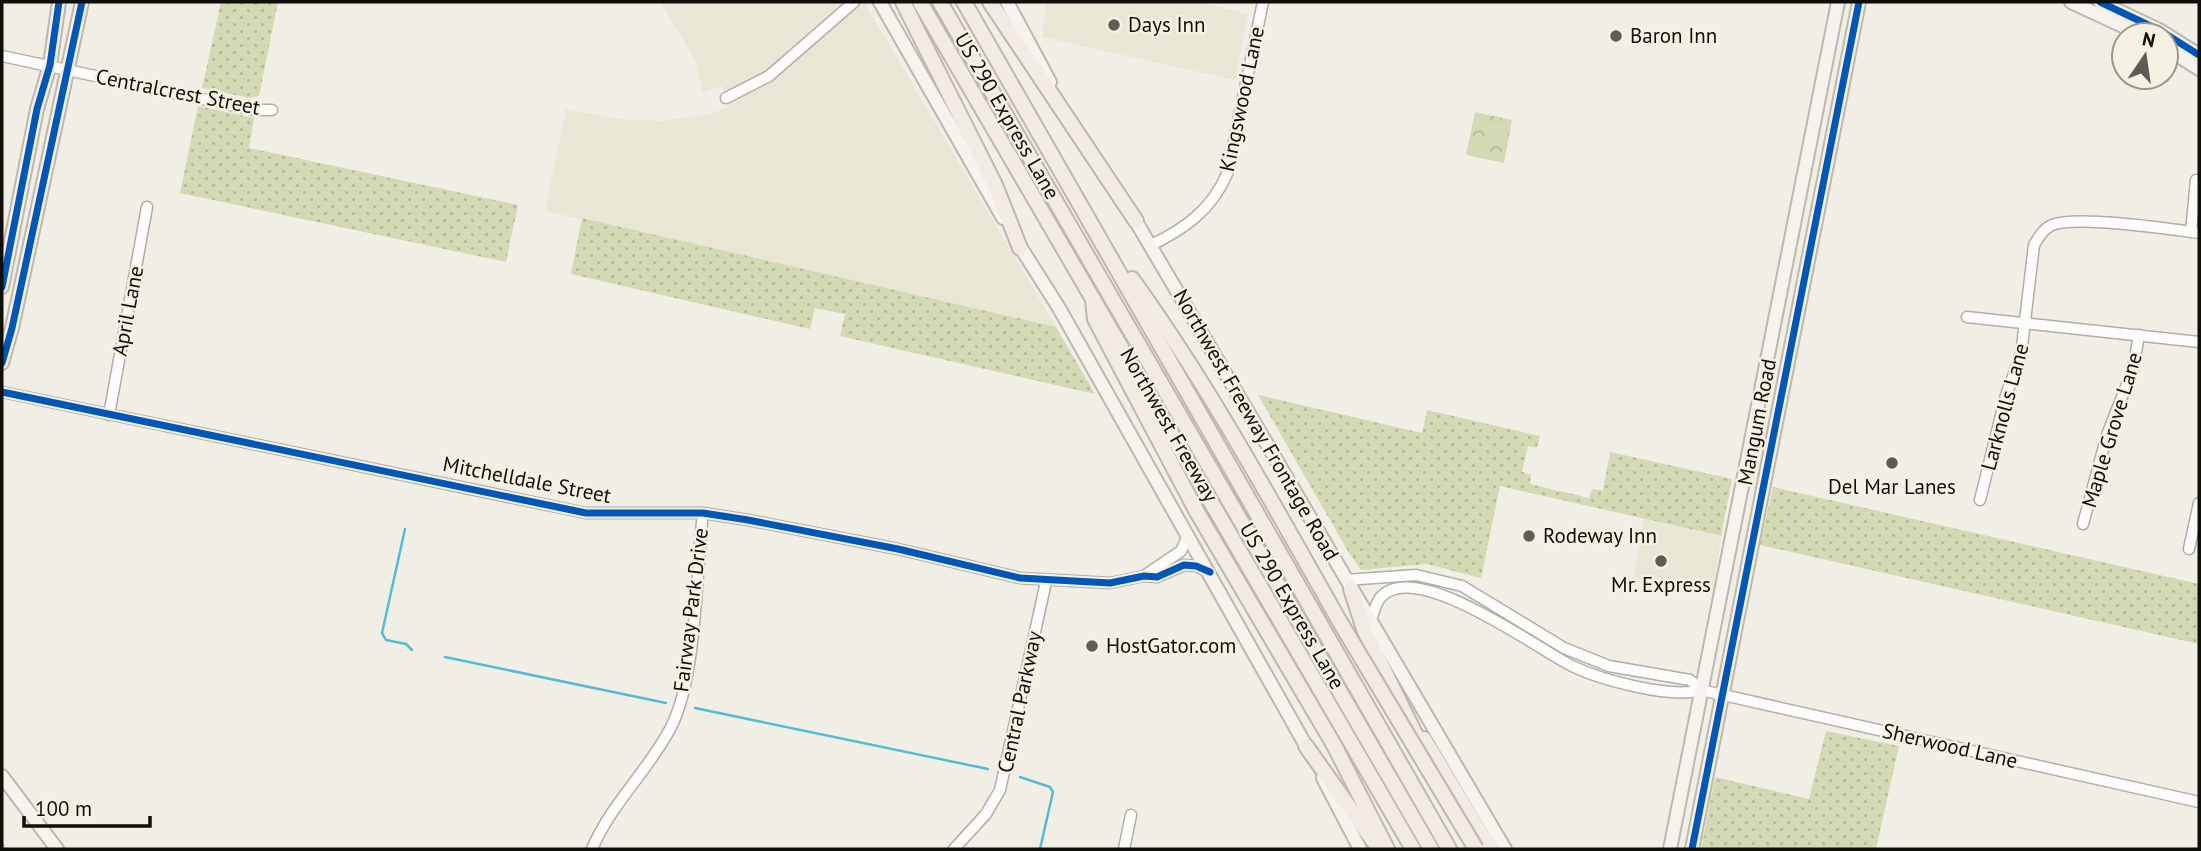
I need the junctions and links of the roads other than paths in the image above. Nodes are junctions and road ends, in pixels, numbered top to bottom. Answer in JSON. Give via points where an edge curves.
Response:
{"nodes":[{"id":1,"x":59,"y":2,"type":"edge"},
{"id":2,"x":82,"y":2,"type":"edge"},
{"id":3,"x":854,"y":2,"type":"edge"},
{"id":4,"x":880,"y":2,"type":"edge"},
{"id":5,"x":903,"y":2,"type":"edge"},
{"id":6,"x":920,"y":2,"type":"edge"},
{"id":7,"x":940,"y":2,"type":"edge"},
{"id":8,"x":964,"y":2,"type":"edge"},
{"id":9,"x":990,"y":2,"type":"edge"},
{"id":10,"x":1007,"y":2,"type":"edge"},
{"id":11,"x":1263,"y":2,"type":"edge"},
{"id":12,"x":1838,"y":2,"type":"edge"},
{"id":13,"x":1859,"y":2,"type":"edge"},
{"id":14,"x":2071,"y":2,"type":"edge"},
{"id":15,"x":2100,"y":2,"type":"edge"},
{"id":16,"x":2112,"y":21,"type":"edge"},
{"id":17,"x":2199,"y":55,"type":"edge"},
{"id":18,"x":2,"y":57,"type":"edge"},
{"id":19,"x":2180,"y":57,"type":"edge"},
{"id":20,"x":50,"y":65,"type":"junction"},
{"id":21,"x":66,"y":69,"type":"junction"},
{"id":22,"x":2199,"y":69,"type":"edge"},
{"id":23,"x":1824,"y":71,"type":"junction"},
{"id":24,"x":1845,"y":76,"type":"junction"},
{"id":25,"x":726,"y":98,"type":"dead end"},
{"id":26,"x":272,"y":110,"type":"dead end"},
{"id":27,"x":2196,"y":180,"type":"dead end"},
{"id":28,"x":147,"y":207,"type":"dead end"},
{"id":29,"x":1136,"y":221,"type":"junction"},
{"id":30,"x":14,"y":226,"type":"junction"},
{"id":31,"x":33,"y":229,"type":"junction"},
{"id":32,"x":2195,"y":233,"type":"edge"},
{"id":33,"x":1104,"y":242,"type":"junction"},
{"id":34,"x":1151,"y":246,"type":"junction"},
{"id":35,"x":1020,"y":248,"type":"junction"},
{"id":36,"x":2,"y":287,"type":"edge"},
{"id":37,"x":1781,"y":287,"type":"junction"},
{"id":38,"x":1801,"y":290,"type":"junction"},
{"id":39,"x":1093,"y":294,"type":"junction"},
{"id":40,"x":1967,"y":317,"type":"dead end"},
{"id":41,"x":2026,"y":324,"type":"junction"},
{"id":42,"x":2139,"y":335,"type":"junction"},
{"id":43,"x":2199,"y":342,"type":"edge"},
{"id":44,"x":2,"y":363,"type":"edge"},
{"id":45,"x":2,"y":392,"type":"edge"},
{"id":46,"x":108,"y":415,"type":"junction"},
{"id":47,"x":1980,"y":500,"type":"dead end"},
{"id":48,"x":2199,"y":503,"type":"edge"},
{"id":49,"x":703,"y":513,"type":"junction"},
{"id":50,"x":2084,"y":524,"type":"dead end"},
{"id":51,"x":1188,"y":535,"type":"junction"},
{"id":52,"x":2189,"y":549,"type":"dead end"},
{"id":53,"x":1210,"y":572,"type":"junction"},
{"id":54,"x":1725,"y":573,"type":"junction"},
{"id":55,"x":1143,"y":576,"type":"junction"},
{"id":56,"x":1744,"y":578,"type":"junction"},
{"id":57,"x":1046,"y":582,"type":"junction"},
{"id":58,"x":1349,"y":585,"type":"junction"},
{"id":59,"x":1370,"y":624,"type":"junction"},
{"id":60,"x":1701,"y":690,"type":"junction"},
{"id":61,"x":1721,"y":694,"type":"junction"},
{"id":62,"x":1400,"y":700,"type":"junction"},
{"id":63,"x":1306,"y":746,"type":"junction"},
{"id":64,"x":2,"y":776,"type":"edge"},
{"id":65,"x":2199,"y":802,"type":"edge"},
{"id":66,"x":1677,"y":807,"type":"junction"},
{"id":67,"x":1699,"y":812,"type":"junction"},
{"id":68,"x":1131,"y":815,"type":"dead end"},
{"id":69,"x":57,"y":849,"type":"edge"},
{"id":70,"x":593,"y":849,"type":"edge"},
{"id":71,"x":954,"y":849,"type":"edge"},
{"id":72,"x":1124,"y":849,"type":"edge"},
{"id":73,"x":1360,"y":849,"type":"edge"},
{"id":74,"x":1379,"y":849,"type":"edge"},
{"id":75,"x":1387,"y":849,"type":"edge"},
{"id":76,"x":1413,"y":849,"type":"edge"},
{"id":77,"x":1431,"y":849,"type":"edge"},
{"id":78,"x":1449,"y":849,"type":"edge"},
{"id":79,"x":1468,"y":849,"type":"edge"},
{"id":80,"x":1476,"y":849,"type":"edge"},
{"id":81,"x":1490,"y":849,"type":"edge"},
{"id":82,"x":1505,"y":849,"type":"edge"},
{"id":83,"x":1670,"y":849,"type":"edge"},
{"id":84,"x":1692,"y":849,"type":"edge"}],
"edges":[{"from":1,"to":20,"type":"main road"},
{"from":2,"to":21,"type":"main road"},
{"from":3,"to":25,"type":"street","via":[[769,76]]},
{"from":4,"to":35,"type":"main road"},
{"from":5,"to":35,"type":"highway","via":[[995,185]]},
{"from":6,"to":39,"type":"highway","name":"Northwest Freeway"},
{"from":7,"to":77,"type":"highway","name":"US 290 Express Lane"},
{"from":8,"to":33,"type":"highway","name":"Northwest Freeway"},
{"from":9,"to":29,"type":"highway"},
{"from":10,"to":29,"type":"main road","name":"Northwest Freeway Frontage Road","via":[[1057,95]]},
{"from":11,"to":34,"type":"street","name":"Kingswood Lane","via":[[1221,188],[1195,220]]},
{"from":12,"to":23,"type":"main road","name":"Mangum Road"},
{"from":13,"to":24,"type":"main road","name":"Mangum Road"},
{"from":14,"to":16,"type":"main road"},
{"from":15,"to":17,"type":"main road"},
{"from":18,"to":20,"type":"street","name":"Centralcrest Street"},
{"from":19,"to":22,"type":"main road"},
{"from":20,"to":21,"type":"street","name":"Centralcrest Street"},
{"from":20,"to":30,"type":"main road"},
{"from":21,"to":26,"type":"street","name":"Centralcrest Street","via":[[254,110]]},
{"from":21,"to":31,"type":"main road"},
{"from":23,"to":24,"type":"main road"},
{"from":23,"to":37,"type":"main road","name":"Mangum Road"},
{"from":24,"to":38,"type":"main road","name":"Mangum Road"},
{"from":27,"to":32,"type":"street"},
{"from":28,"to":46,"type":"street","name":"April Lane"},
{"from":29,"to":34,"type":"main road","name":"Northwest Freeway Frontage Road"},
{"from":30,"to":31,"type":"main road"},
{"from":30,"to":36,"type":"main road"},
{"from":31,"to":44,"type":"main road"},
{"from":32,"to":41,"type":"street","name":"Larknolls Lane","via":[[2075,221],[2055,224],[2042,232],[2035,245]]},
{"from":33,"to":78,"type":"highway","name":"Northwest Freeway","via":[[1150,331]]},
{"from":33,"to":80,"type":"highway","bridge":true,"via":[[1179,346]]},
{"from":34,"to":58,"type":"main road","name":"Northwest Freeway Frontage Road"},
{"from":35,"to":51,"type":"main road"},
{"from":37,"to":38,"type":"main road"},
{"from":37,"to":54,"type":"main road","name":"Mangum Road"},
{"from":38,"to":56,"type":"main road","name":"Mangum Road"},
{"from":39,"to":75,"type":"highway","via":[[1095,319],[1171,464],[1334,745]]},
{"from":39,"to":76,"type":"highway","name":"Northwest Freeway"},
{"from":40,"to":41,"type":"street"},
{"from":41,"to":42,"type":"street"},
{"from":41,"to":47,"type":"street","name":"Larknolls Lane"},
{"from":42,"to":43,"type":"street"},
{"from":42,"to":50,"type":"street","name":"Maple Grove Lane","via":[[2133,369],[2107,435]]},
{"from":45,"to":46,"type":"street","name":"Mitchelldale Street"},
{"from":46,"to":49,"type":"street","name":"Mitchelldale Street","via":[[586,513]]},
{"from":48,"to":52,"type":"street"},
{"from":49,"to":57,"type":"street","name":"Mitchelldale Street"},
{"from":49,"to":70,"type":"street","name":"Fairway Park Drive","via":[[684,685],[676,716]]},
{"from":51,"to":53,"type":"main road"},
{"from":51,"to":55,"type":"street","name":"Mitchelldale Street","via":[[1181,551]]},
{"from":53,"to":55,"type":"street","name":"Mitchelldale Street","via":[[1184,565],[1157,577]]},
{"from":53,"to":63,"type":"main road"},
{"from":54,"to":56,"type":"main road"},
{"from":54,"to":60,"type":"main road","name":"Mangum Road"},
{"from":55,"to":57,"type":"street","name":"Mitchelldale Street","via":[[1110,583]]},
{"from":56,"to":61,"type":"main road","name":"Mangum Road"},
{"from":57,"to":71,"type":"street","name":"Central Parkway","via":[[1000,790],[986,814]]},
{"from":58,"to":59,"type":"main road","name":"Northwest Freeway Frontage Road"},
{"from":58,"to":60,"type":"street","name":"Sherwood Lane","via":[[1416,575],[1462,586],[1564,648],[1609,666],[1690,680]]},
{"from":58,"to":62,"type":"highway","via":[[1365,632]]},
{"from":59,"to":60,"type":"street","name":"Sherwood Lane","via":[[1381,597],[1393,590],[1416,588],[1451,596],[1556,658],[1608,679],[1687,694]]},
{"from":59,"to":82,"type":"main road","name":"Northwest Freeway Frontage Road"},
{"from":60,"to":61,"type":"street","name":"Sherwood Lane"},
{"from":60,"to":66,"type":"main road","name":"Mangum Road"},
{"from":61,"to":65,"type":"street","name":"Sherwood Lane"},
{"from":61,"to":67,"type":"main road","name":"Mangum Road"},
{"from":62,"to":79,"type":"highway"},
{"from":62,"to":81,"type":"highway"},
{"from":63,"to":73,"type":"main road"},
{"from":63,"to":74,"type":"highway"},
{"from":64,"to":69,"type":"main road"},
{"from":66,"to":67,"type":"main road"},
{"from":66,"to":83,"type":"main road","name":"Mangum Road"},
{"from":67,"to":84,"type":"main road","name":"Mangum Road"},
{"from":68,"to":72,"type":"street"}]}
